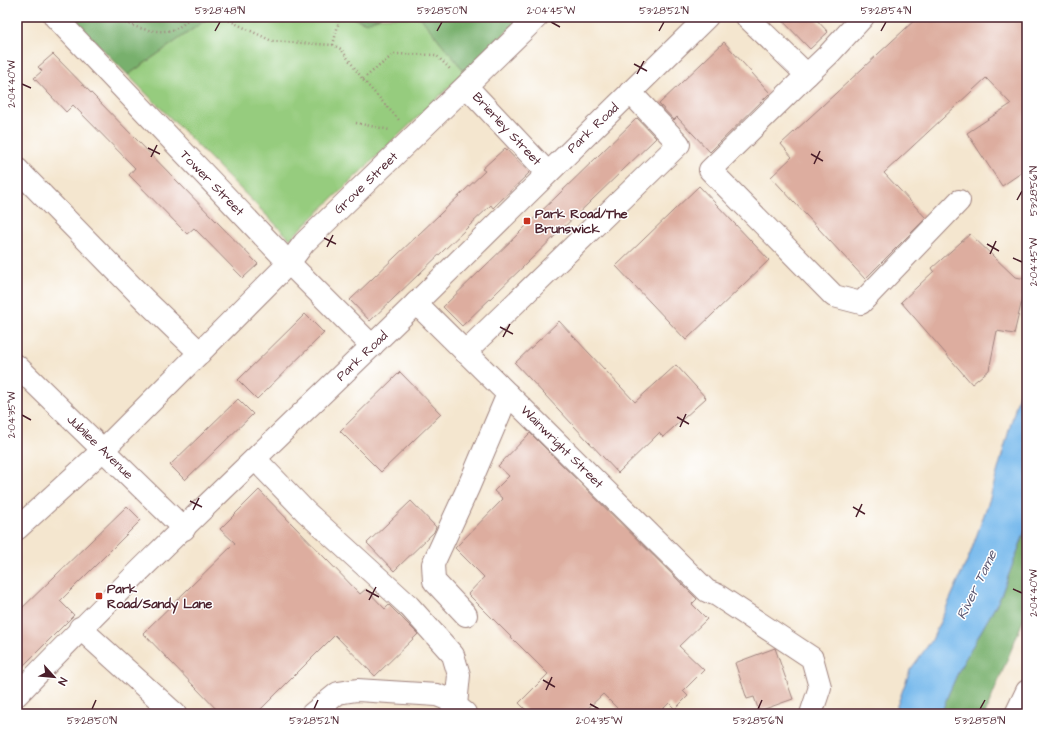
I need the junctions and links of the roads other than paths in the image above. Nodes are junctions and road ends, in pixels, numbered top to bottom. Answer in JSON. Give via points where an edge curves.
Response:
{"nodes":[{"id":1,"x":55,"y":17,"type":"edge"},
{"id":2,"x":537,"y":17,"type":"edge"},
{"id":3,"x":707,"y":17,"type":"edge"},
{"id":4,"x":747,"y":17,"type":"edge"},
{"id":5,"x":863,"y":17,"type":"edge"},
{"id":6,"x":807,"y":75,"type":"junction"},
{"id":7,"x":466,"y":86,"type":"junction"},
{"id":8,"x":630,"y":92,"type":"junction"},
{"id":9,"x":17,"y":169,"type":"edge"},
{"id":10,"x":547,"y":172,"type":"junction"},
{"id":11,"x":959,"y":201,"type":"dead end"},
{"id":12,"x":289,"y":264,"type":"junction"},
{"id":13,"x":416,"y":303,"type":"junction"},
{"id":14,"x":372,"y":346,"type":"junction"},
{"id":15,"x":465,"y":352,"type":"junction"},
{"id":16,"x":200,"y":353,"type":"junction"},
{"id":17,"x":17,"y":366,"type":"edge"},
{"id":18,"x":508,"y":394,"type":"junction"},
{"id":19,"x":103,"y":450,"type":"junction"},
{"id":20,"x":255,"y":459,"type":"junction"},
{"id":21,"x":17,"y":529,"type":"edge"},
{"id":22,"x":184,"y":529,"type":"junction"},
{"id":23,"x":466,"y":615,"type":"dead end"},
{"id":24,"x":80,"y":628,"type":"junction"},
{"id":25,"x":1027,"y":691,"type":"edge"},
{"id":26,"x":17,"y":695,"type":"edge"},
{"id":27,"x":461,"y":710,"type":"edge"},
{"id":28,"x":175,"y":714,"type":"edge"},
{"id":29,"x":312,"y":714,"type":"edge"},
{"id":30,"x":811,"y":714,"type":"edge"},
{"id":31,"x":1016,"y":714,"type":"edge"}],
"edges":[{"from":1,"to":12,"type":"street","name":"Tower Street"},
{"from":2,"to":7,"type":"street","name":"Grove Street"},
{"from":3,"to":8,"type":"street","name":"Park Road"},
{"from":4,"to":6,"type":"street"},
{"from":5,"to":6,"type":"street"},
{"from":6,"to":11,"type":"street","via":[[710,170],[834,296],[861,303]]},
{"from":7,"to":10,"type":"street","name":"Brierley Street"},
{"from":7,"to":12,"type":"street","name":"Grove Street","via":[[304,243]]},
{"from":8,"to":10,"type":"street","name":"Park Road"},
{"from":8,"to":15,"type":"street","via":[[679,144]]},
{"from":9,"to":16,"type":"street"},
{"from":10,"to":13,"type":"street","name":"Park Road"},
{"from":12,"to":14,"type":"street","name":"Tower Street"},
{"from":12,"to":16,"type":"street","name":"Grove Street"},
{"from":13,"to":14,"type":"street","name":"Park Road"},
{"from":13,"to":15,"type":"street","name":"Wainwright Street"},
{"from":14,"to":20,"type":"street","name":"Park Road"},
{"from":15,"to":18,"type":"street","name":"Wainwright Street"},
{"from":16,"to":19,"type":"street","name":"Grove Street"},
{"from":17,"to":19,"type":"street","name":"Jubilee Avenue"},
{"from":18,"to":23,"type":"street","via":[[433,564],[434,581]]},
{"from":18,"to":30,"type":"street","name":"Wainwright Street","via":[[708,591],[812,658],[820,687]]},
{"from":19,"to":21,"type":"street","name":"Grove Street"},
{"from":19,"to":22,"type":"street","name":"Jubilee Avenue"},
{"from":20,"to":22,"type":"street","name":"Park Road"},
{"from":20,"to":27,"type":"street","via":[[306,512],[409,606],[453,655],[458,675]]},
{"from":22,"to":24,"type":"street","name":"Park Road"},
{"from":24,"to":26,"type":"street","name":"Park Road"},
{"from":24,"to":28,"type":"street"},
{"from":25,"to":31,"type":"street"},
{"from":27,"to":29,"type":"street","via":[[437,695],[357,690],[338,693]]}]}
